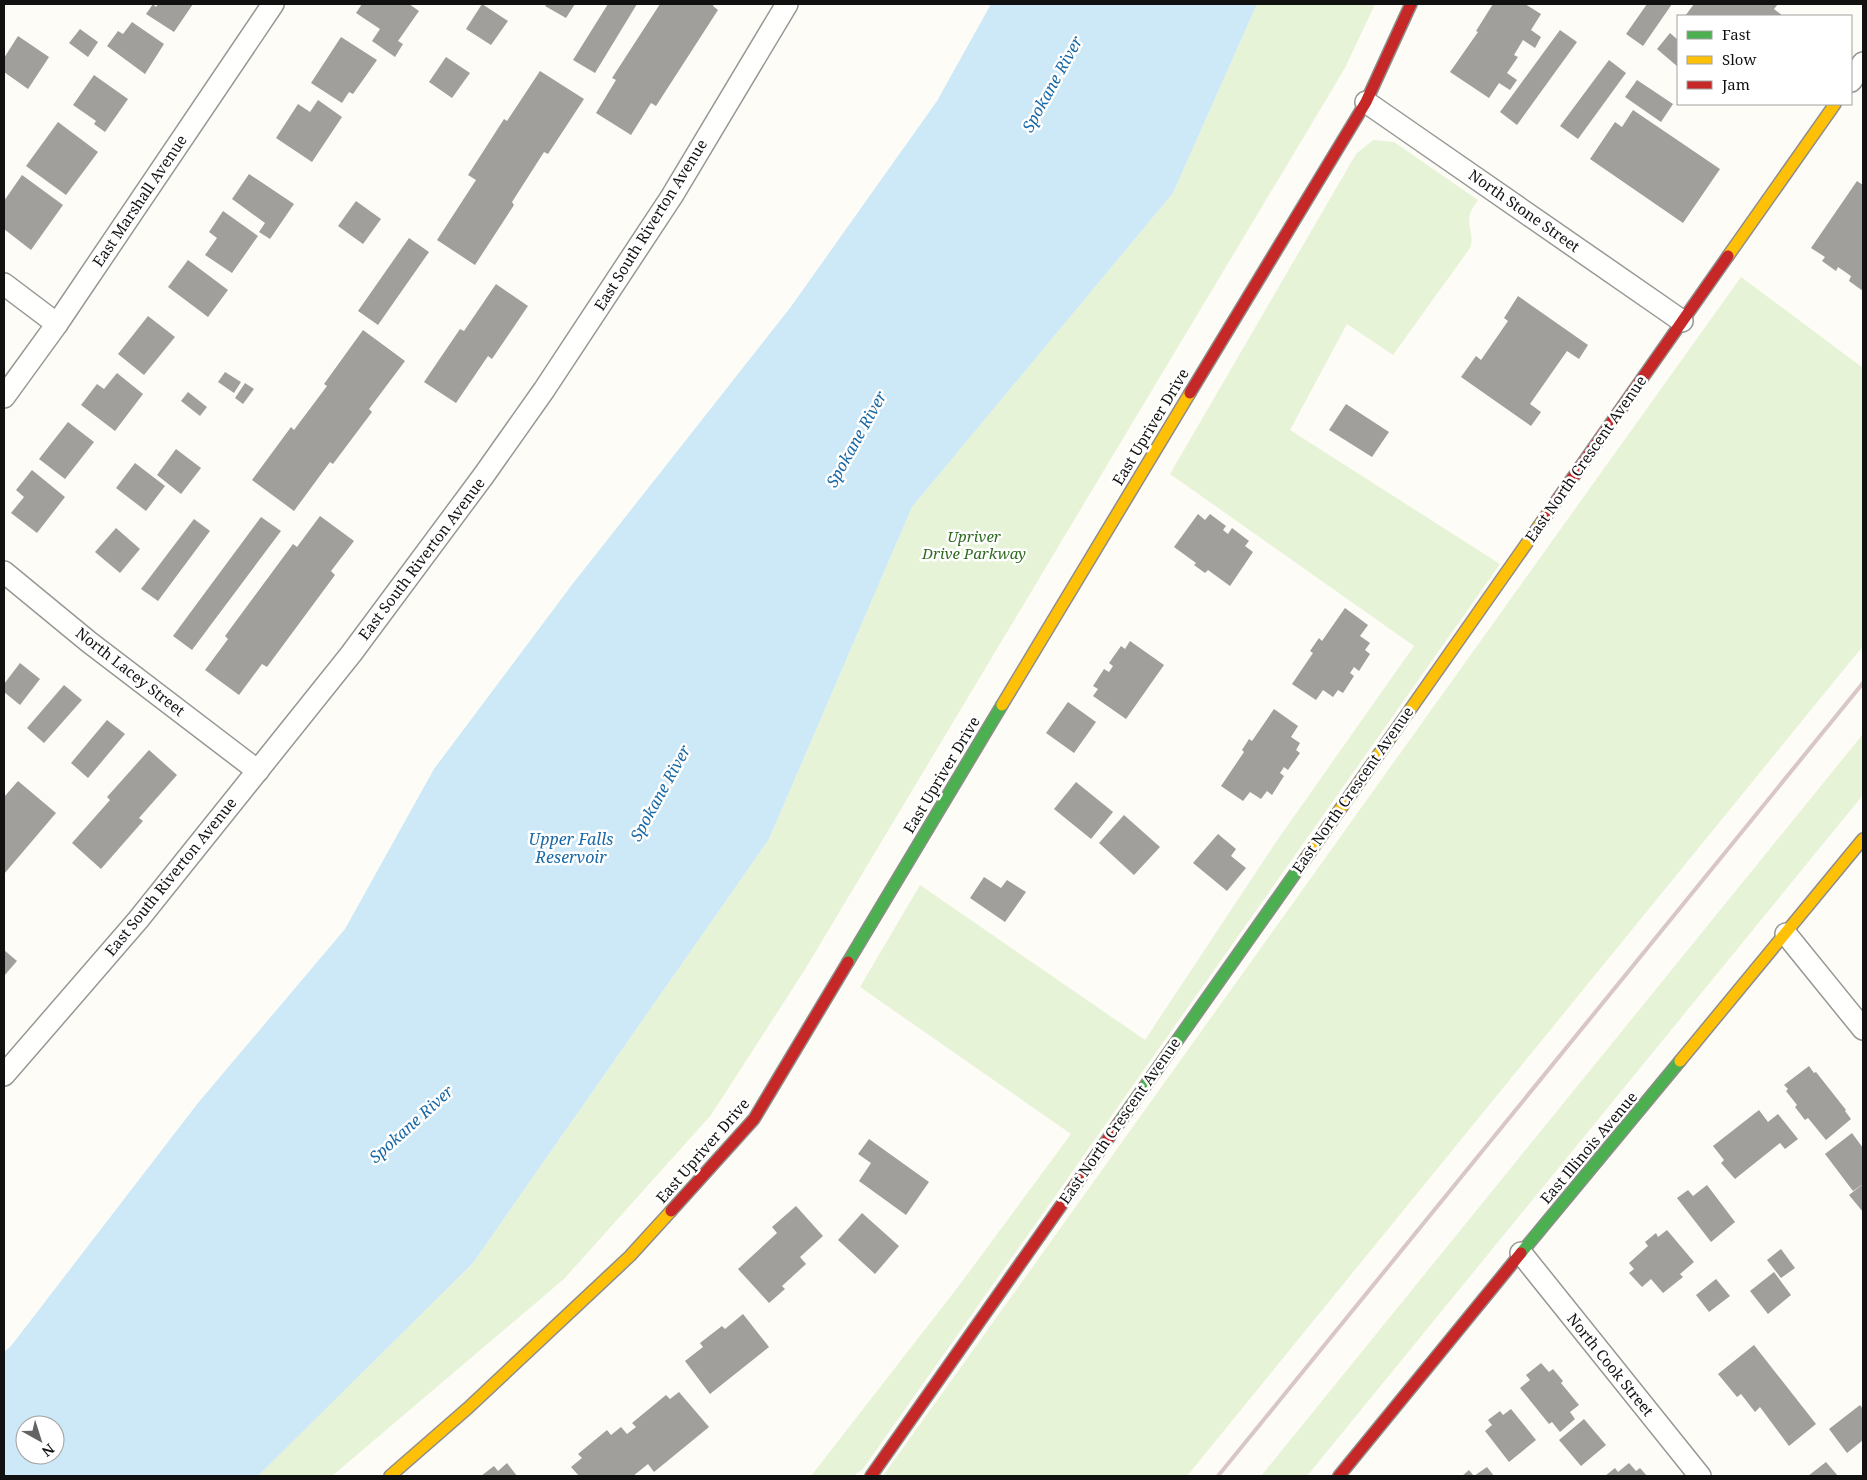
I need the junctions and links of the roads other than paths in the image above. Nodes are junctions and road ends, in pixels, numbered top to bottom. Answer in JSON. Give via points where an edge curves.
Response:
{"nodes":[{"id":1,"x":273,"y":4,"type":"edge"},
{"id":2,"x":787,"y":4,"type":"edge"},
{"id":3,"x":1412,"y":4,"type":"edge"},
{"id":4,"x":1863,"y":63,"type":"edge"},
{"id":5,"x":1852,"y":80,"type":"edge"},
{"id":6,"x":1366,"y":102,"type":"junction"},
{"id":7,"x":1834,"y":105,"type":"edge"},
{"id":8,"x":4,"y":284,"type":"edge"},
{"id":9,"x":1682,"y":321,"type":"junction"},
{"id":10,"x":57,"y":324,"type":"junction"},
{"id":11,"x":4,"y":397,"type":"edge"},
{"id":12,"x":4,"y":572,"type":"edge"},
{"id":13,"x":258,"y":771,"type":"junction"},
{"id":14,"x":1863,"y":839,"type":"edge"},
{"id":15,"x":1786,"y":934,"type":"junction"},
{"id":16,"x":1863,"y":1029,"type":"edge"},
{"id":17,"x":4,"y":1075,"type":"edge"},
{"id":18,"x":1520,"y":1253,"type":"junction"},
{"id":19,"x":390,"y":1476,"type":"edge"},
{"id":20,"x":870,"y":1476,"type":"edge"},
{"id":21,"x":1339,"y":1476,"type":"edge"},
{"id":22,"x":1700,"y":1476,"type":"edge"}],
"edges":[{"from":1,"to":10,"type":"street","name":"East Marshall Avenue"},
{"from":2,"to":13,"type":"street","name":"East South Riverton Avenue","via":[[672,196],[544,390],[351,654]]},
{"from":3,"to":6,"type":"street","name":"East Upriver Drive"},
{"from":4,"to":5,"type":"street"},
{"from":6,"to":9,"type":"street","name":"North Stone Street"},
{"from":6,"to":19,"type":"street","name":"East Upriver Drive","via":[[754,1119],[630,1256],[468,1408]]},
{"from":7,"to":9,"type":"street","name":"East North Crescent Avenue"},
{"from":8,"to":10,"type":"street"},
{"from":9,"to":20,"type":"street","name":"East North Crescent Avenue"},
{"from":10,"to":11,"type":"street","name":"East Marshall Avenue"},
{"from":12,"to":13,"type":"street","name":"North Lacey Street","via":[[89,642]]},
{"from":13,"to":17,"type":"street","name":"East South Riverton Avenue","via":[[138,920]]},
{"from":14,"to":15,"type":"street","name":"East Illinois Avenue"},
{"from":15,"to":16,"type":"street"},
{"from":15,"to":18,"type":"street","name":"East Illinois Avenue"},
{"from":18,"to":21,"type":"street","name":"East Illinois Avenue"},
{"from":18,"to":22,"type":"street","name":"North Cook Street"}]}
